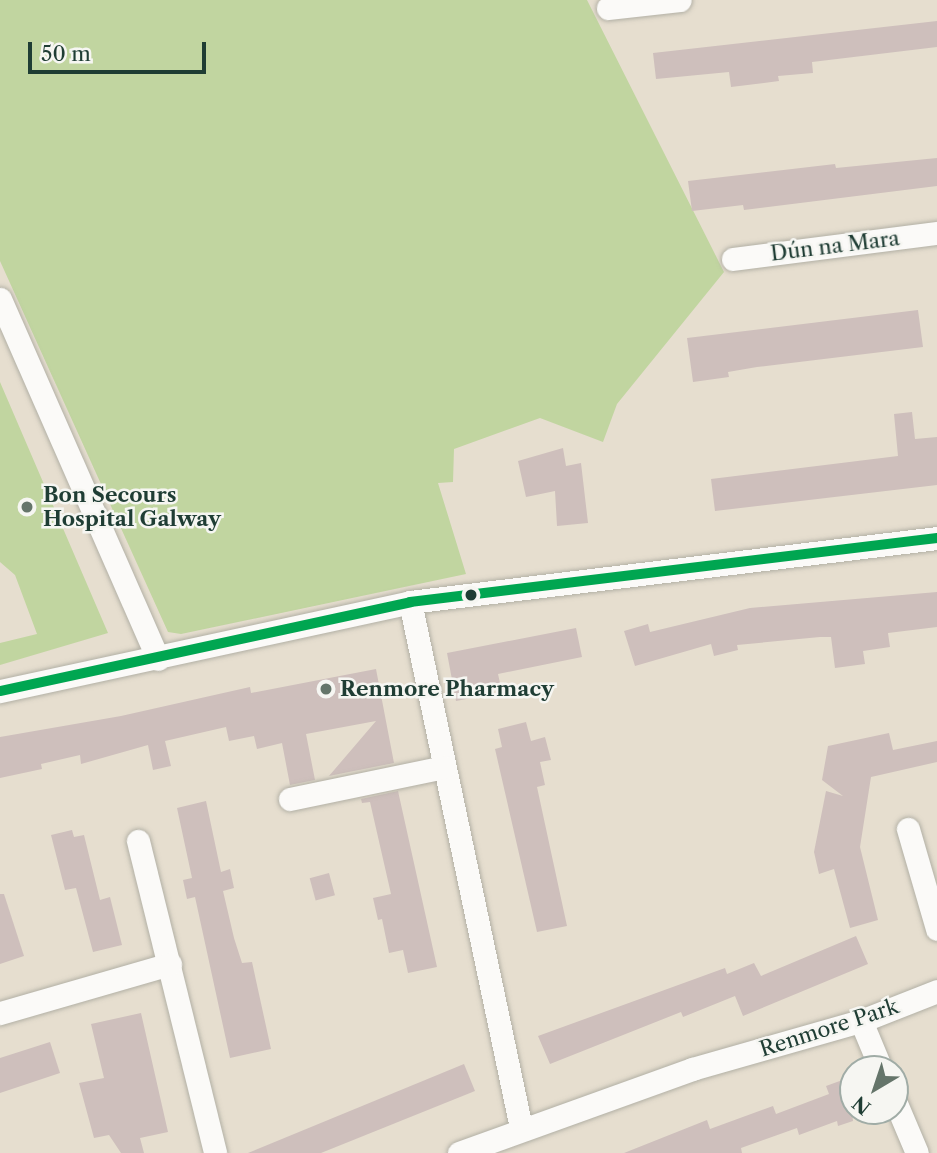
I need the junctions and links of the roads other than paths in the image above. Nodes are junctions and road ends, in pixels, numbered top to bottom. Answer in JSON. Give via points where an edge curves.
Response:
{"nodes":[{"id":1,"x":680,"y":0,"type":"edge"},
{"id":2,"x":608,"y":8,"type":"dead end"},
{"id":3,"x":937,"y":233,"type":"edge"},
{"id":4,"x":733,"y":259,"type":"dead end"},
{"id":5,"x":0,"y":299,"type":"edge"},
{"id":6,"x":937,"y":537,"type":"edge"},
{"id":7,"x":410,"y":602,"type":"junction"},
{"id":8,"x":158,"y":659,"type":"junction"},
{"id":9,"x":0,"y":691,"type":"edge"},
{"id":10,"x":444,"y":767,"type":"junction"},
{"id":11,"x":290,"y":799,"type":"dead end"},
{"id":12,"x":908,"y":829,"type":"dead end"},
{"id":13,"x":138,"y":841,"type":"dead end"},
{"id":14,"x":937,"y":929,"type":"edge"},
{"id":15,"x":170,"y":964,"type":"junction"},
{"id":16,"x":937,"y":991,"type":"edge"},
{"id":17,"x":0,"y":1013,"type":"edge"},
{"id":18,"x":861,"y":1021,"type":"junction"},
{"id":19,"x":875,"y":1055,"type":"edge"},
{"id":20,"x":905,"y":1125,"type":"edge"},
{"id":21,"x":521,"y":1128,"type":"junction"},
{"id":22,"x":215,"y":1153,"type":"edge"},
{"id":23,"x":459,"y":1153,"type":"edge"},
{"id":24,"x":916,"y":1153,"type":"edge"}],
"edges":[{"from":1,"to":2,"type":"street"},
{"from":3,"to":4,"type":"street","name":"Dún na Mara"},
{"from":5,"to":8,"type":"street"},
{"from":6,"to":7,"type":"street"},
{"from":7,"to":8,"type":"street"},
{"from":7,"to":10,"type":"street"},
{"from":8,"to":9,"type":"street"},
{"from":10,"to":11,"type":"street"},
{"from":10,"to":21,"type":"street"},
{"from":12,"to":14,"type":"street"},
{"from":13,"to":15,"type":"street"},
{"from":15,"to":17,"type":"street"},
{"from":15,"to":22,"type":"street"},
{"from":16,"to":18,"type":"street","name":"Renmore Park"},
{"from":18,"to":19,"type":"street"},
{"from":18,"to":21,"type":"street","name":"Renmore Park","via":[[692,1069]]},
{"from":20,"to":24,"type":"street"},
{"from":21,"to":23,"type":"street","name":"Renmore Park"}]}
